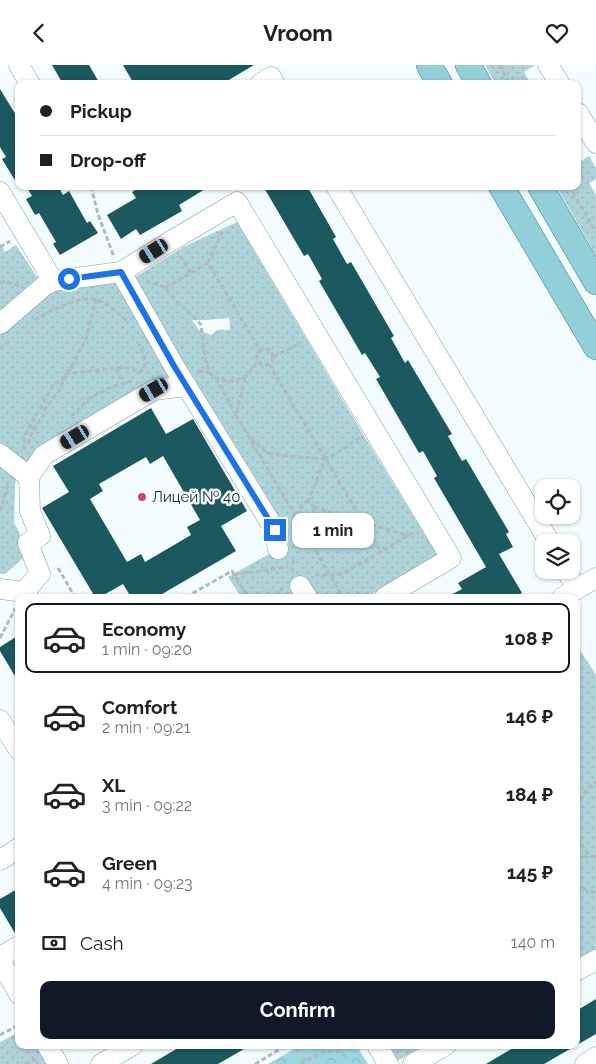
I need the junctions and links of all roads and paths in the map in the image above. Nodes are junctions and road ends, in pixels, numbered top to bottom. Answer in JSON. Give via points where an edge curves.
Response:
{"nodes":[{"id":1,"x":19,"y":65,"type":"edge"},
{"id":2,"x":429,"y":65,"type":"edge"},
{"id":3,"x":468,"y":65,"type":"edge"},
{"id":4,"x":499,"y":65,"type":"edge"},
{"id":5,"x":548,"y":65,"type":"edge"},
{"id":6,"x":28,"y":80,"type":"edge"},
{"id":7,"x":438,"y":80,"type":"edge"},
{"id":8,"x":477,"y":80,"type":"edge"},
{"id":9,"x":508,"y":80,"type":"edge"},
{"id":10,"x":557,"y":80,"type":"edge"},
{"id":11,"x":581,"y":118,"type":"edge"},
{"id":12,"x":596,"y":143,"type":"edge"},
{"id":13,"x":92,"y":190,"type":"edge"},
{"id":14,"x":338,"y":190,"type":"edge"},
{"id":15,"x":503,"y":190,"type":"edge"},
{"id":16,"x":542,"y":190,"type":"edge"},
{"id":17,"x":571,"y":190,"type":"edge"},
{"id":18,"x":0,"y":192,"type":"edge"},
{"id":19,"x":224,"y":227,"type":"dead end"},
{"id":20,"x":596,"y":233,"type":"edge"},
{"id":21,"x":177,"y":250,"type":"dead end"},
{"id":22,"x":208,"y":263,"type":"junction"},
{"id":23,"x":112,"y":273,"type":"junction"},
{"id":24,"x":191,"y":273,"type":"junction"},
{"id":25,"x":53,"y":281,"type":"junction"},
{"id":26,"x":596,"y":282,"type":"edge"},
{"id":27,"x":95,"y":299,"type":"junction"},
{"id":28,"x":33,"y":321,"type":"dead end"},
{"id":29,"x":130,"y":323,"type":"dead end"},
{"id":30,"x":7,"y":330,"type":"edge"},
{"id":31,"x":137,"y":339,"type":"dead end"},
{"id":32,"x":307,"y":340,"type":"dead end"},
{"id":33,"x":596,"y":347,"type":"edge"},
{"id":34,"x":0,"y":349,"type":"edge"},
{"id":35,"x":260,"y":350,"type":"junction"},
{"id":36,"x":273,"y":357,"type":"junction"},
{"id":37,"x":257,"y":360,"type":"junction"},
{"id":38,"x":269,"y":363,"type":"junction"},
{"id":39,"x":117,"y":368,"type":"junction"},
{"id":40,"x":67,"y":374,"type":"junction"},
{"id":41,"x":245,"y":377,"type":"junction"},
{"id":42,"x":216,"y":378,"type":"junction"},
{"id":43,"x":122,"y":383,"type":"dead end"},
{"id":44,"x":187,"y":386,"type":"junction"},
{"id":45,"x":236,"y":415,"type":"junction"},
{"id":46,"x":248,"y":437,"type":"junction"},
{"id":47,"x":355,"y":441,"type":"dead end"},
{"id":48,"x":0,"y":454,"type":"edge"},
{"id":49,"x":325,"y":459,"type":"junction"},
{"id":50,"x":22,"y":468,"type":"junction"},
{"id":51,"x":308,"y":502,"type":"junction"},
{"id":52,"x":314,"y":507,"type":"junction"},
{"id":53,"x":0,"y":511,"type":"edge"},
{"id":54,"x":301,"y":514,"type":"junction"},
{"id":55,"x":295,"y":517,"type":"junction"},
{"id":56,"x":363,"y":522,"type":"junction"},
{"id":57,"x":420,"y":528,"type":"dead end"},
{"id":58,"x":545,"y":534,"type":"edge"},
{"id":59,"x":409,"y":536,"type":"junction"},
{"id":60,"x":278,"y":549,"type":"joint"},
{"id":61,"x":381,"y":552,"type":"junction"},
{"id":62,"x":288,"y":567,"type":"junction"},
{"id":63,"x":234,"y":575,"type":"junction"},
{"id":64,"x":330,"y":575,"type":"junction"},
{"id":65,"x":596,"y":578,"type":"edge"},
{"id":66,"x":568,"y":579,"type":"edge"},
{"id":67,"x":301,"y":581,"type":"edge"},
{"id":68,"x":0,"y":589,"type":"edge"},
{"id":69,"x":570,"y":593,"type":"edge"},
{"id":70,"x":15,"y":594,"type":"edge"},
{"id":71,"x":26,"y":594,"type":"edge"},
{"id":72,"x":191,"y":594,"type":"edge"},
{"id":73,"x":246,"y":594,"type":"edge"},
{"id":74,"x":340,"y":594,"type":"edge"},
{"id":75,"x":390,"y":594,"type":"edge"},
{"id":76,"x":15,"y":612,"type":"edge"},
{"id":77,"x":0,"y":638,"type":"edge"},
{"id":78,"x":0,"y":720,"type":"edge"},
{"id":79,"x":15,"y":744,"type":"edge"},
{"id":80,"x":596,"y":782,"type":"edge"},
{"id":81,"x":580,"y":800,"type":"edge"},
{"id":82,"x":580,"y":843,"type":"edge"},
{"id":83,"x":15,"y":851,"type":"edge"},
{"id":84,"x":596,"y":856,"type":"edge"},
{"id":85,"x":590,"y":857,"type":"junction"},
{"id":86,"x":580,"y":858,"type":"edge"},
{"id":87,"x":0,"y":860,"type":"edge"},
{"id":88,"x":580,"y":888,"type":"edge"},
{"id":89,"x":596,"y":893,"type":"edge"},
{"id":90,"x":15,"y":950,"type":"edge"},
{"id":91,"x":596,"y":960,"type":"edge"},
{"id":92,"x":1,"y":964,"type":"edge"},
{"id":93,"x":580,"y":969,"type":"edge"},
{"id":94,"x":15,"y":987,"type":"edge"},
{"id":95,"x":15,"y":1027,"type":"edge"},
{"id":96,"x":0,"y":1035,"type":"edge"},
{"id":97,"x":49,"y":1049,"type":"edge"},
{"id":98,"x":126,"y":1049,"type":"edge"},
{"id":99,"x":280,"y":1049,"type":"edge"},
{"id":100,"x":379,"y":1049,"type":"edge"},
{"id":101,"x":439,"y":1049,"type":"edge"},
{"id":102,"x":346,"y":1057,"type":"dead end"},
{"id":103,"x":596,"y":1057,"type":"edge"},
{"id":104,"x":58,"y":1064,"type":"edge"},
{"id":105,"x":101,"y":1064,"type":"edge"},
{"id":106,"x":255,"y":1064,"type":"edge"},
{"id":107,"x":301,"y":1064,"type":"edge"},
{"id":108,"x":388,"y":1064,"type":"edge"},
{"id":109,"x":413,"y":1064,"type":"edge"},
{"id":110,"x":585,"y":1064,"type":"edge"}],
"edges":[{"from":1,"to":6,"type":"street"},
{"from":2,"to":7,"type":"main road"},
{"from":3,"to":8,"type":"main road"},
{"from":4,"to":9,"type":"path"},
{"from":5,"to":10,"type":"street"},
{"from":11,"to":12,"type":"street"},
{"from":13,"to":23,"type":"path"},
{"from":14,"to":58,"type":"street"},
{"from":15,"to":33,"type":"main road"},
{"from":16,"to":26,"type":"main road"},
{"from":17,"to":20,"type":"path"},
{"from":18,"to":25,"type":"street"},
{"from":19,"to":22,"type":"path"},
{"from":21,"to":24,"type":"path"},
{"from":22,"to":24,"type":"path"},
{"from":22,"to":35,"type":"path"},
{"from":23,"to":25,"type":"street"},
{"from":23,"to":27,"type":"path"},
{"from":23,"to":44,"type":"street"},
{"from":23,"to":75,"type":"street","via":[[237,202],[451,558]]},
{"from":24,"to":42,"type":"path","via":[[165,287],[201,325],[205,359],[210,373]]},
{"from":25,"to":30,"type":"street","via":[[44,286]]},
{"from":27,"to":28,"type":"path","via":[[66,305]]},
{"from":27,"to":29,"type":"path"},
{"from":27,"to":40,"type":"path","via":[[86,339]]},
{"from":30,"to":34,"type":"path"},
{"from":31,"to":39,"type":"path","via":[[145,367],[140,372]]},
{"from":32,"to":36,"type":"path"},
{"from":35,"to":36,"type":"path","via":[[270,350]]},
{"from":35,"to":37,"type":"path"},
{"from":36,"to":38,"type":"path"},
{"from":37,"to":38,"type":"path","via":[[263,365]]},
{"from":37,"to":41,"type":"path"},
{"from":38,"to":49,"type":"path"},
{"from":39,"to":40,"type":"path"},
{"from":39,"to":43,"type":"path"},
{"from":40,"to":50,"type":"path","via":[[32,432]]},
{"from":40,"to":50,"type":"path","via":[[53,385],[24,437],[24,451],[19,457]]},
{"from":41,"to":42,"type":"path","via":[[230,382]]},
{"from":41,"to":45,"type":"path"},
{"from":42,"to":45,"type":"path"},
{"from":44,"to":50,"type":"street","via":[[154,390]]},
{"from":44,"to":60,"type":"street","via":[[275,530]]},
{"from":45,"to":46,"type":"path"},
{"from":46,"to":49,"type":"path","via":[[267,453]]},
{"from":46,"to":55,"type":"path"},
{"from":47,"to":49,"type":"path"},
{"from":48,"to":50,"type":"street"},
{"from":49,"to":51,"type":"path"},
{"from":49,"to":56,"type":"path"},
{"from":50,"to":53,"type":"path","via":[[10,475]]},
{"from":50,"to":71,"type":"street","via":[[30,511],[40,536],[28,543],[40,574]]},
{"from":51,"to":52,"type":"path"},
{"from":51,"to":54,"type":"path","via":[[301,504]]},
{"from":52,"to":54,"type":"path","via":[[310,516]]},
{"from":52,"to":56,"type":"path"},
{"from":54,"to":55,"type":"path"},
{"from":55,"to":64,"type":"path"},
{"from":56,"to":59,"type":"path"},
{"from":56,"to":61,"type":"path"},
{"from":57,"to":59,"type":"path"},
{"from":59,"to":61,"type":"path"},
{"from":60,"to":62,"type":"path"},
{"from":61,"to":64,"type":"path","via":[[344,573]]},
{"from":62,"to":63,"type":"path"},
{"from":62,"to":67,"type":"path"},
{"from":63,"to":72,"type":"path","via":[[232,571]]},
{"from":63,"to":73,"type":"path"},
{"from":64,"to":67,"type":"path"},
{"from":64,"to":74,"type":"path"},
{"from":65,"to":69,"type":"street"},
{"from":66,"to":69,"type":"street"},
{"from":68,"to":70,"type":"street"},
{"from":76,"to":77,"type":"path"},
{"from":78,"to":79,"type":"street"},
{"from":80,"to":81,"type":"path"},
{"from":82,"to":85,"type":"path"},
{"from":83,"to":87,"type":"street"},
{"from":84,"to":85,"type":"path"},
{"from":85,"to":86,"type":"path"},
{"from":88,"to":89,"type":"path"},
{"from":90,"to":92,"type":"street"},
{"from":91,"to":93,"type":"street"},
{"from":92,"to":94,"type":"street"},
{"from":95,"to":96,"type":"path"},
{"from":97,"to":104,"type":"street"},
{"from":98,"to":105,"type":"street"},
{"from":99,"to":106,"type":"path"},
{"from":100,"to":108,"type":"street"},
{"from":101,"to":109,"type":"street"},
{"from":102,"to":107,"type":"path","via":[[340,1052],[328,1051]]},
{"from":103,"to":110,"type":"street"}]}
